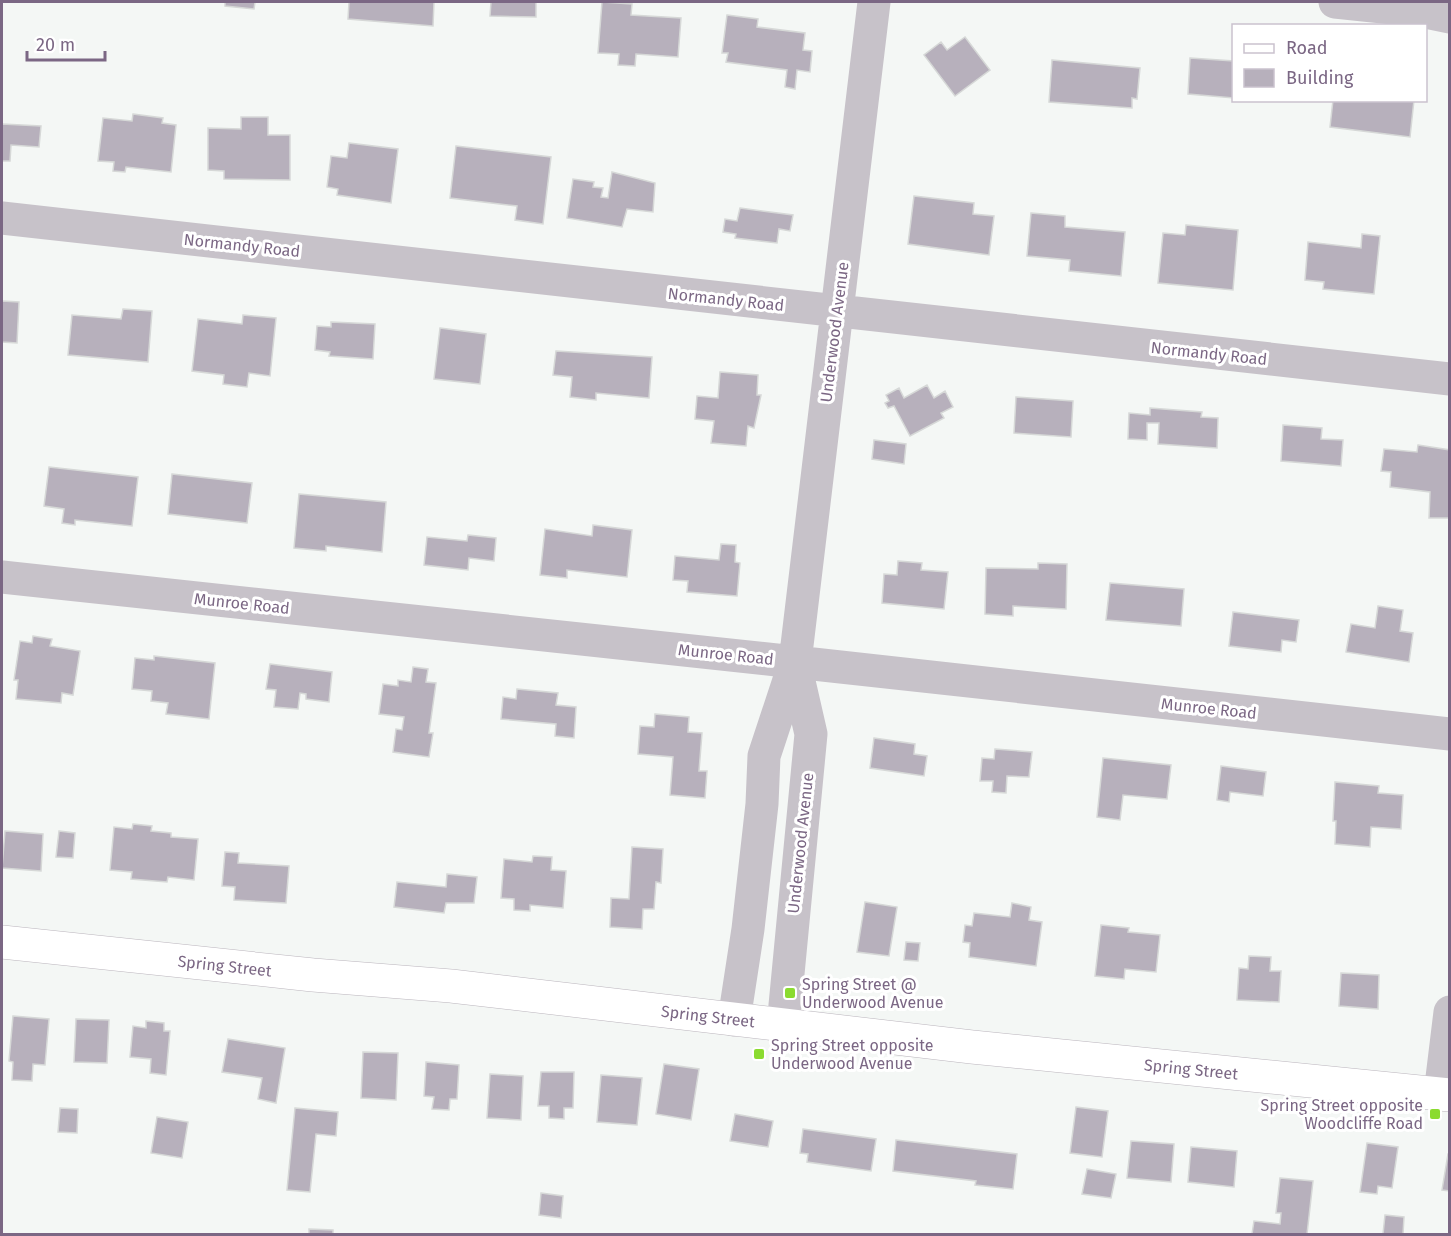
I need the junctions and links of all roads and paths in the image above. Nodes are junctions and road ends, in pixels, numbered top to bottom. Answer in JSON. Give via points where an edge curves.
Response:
{"nodes":[{"id":1,"x":874,"y":2,"type":"edge"},
{"id":2,"x":1335,"y":2,"type":"edge"},
{"id":3,"x":1449,"y":17,"type":"edge"},
{"id":4,"x":2,"y":218,"type":"edge"},
{"id":5,"x":837,"y":311,"type":"junction"},
{"id":6,"x":1449,"y":380,"type":"edge"},
{"id":7,"x":2,"y":577,"type":"edge"},
{"id":8,"x":795,"y":662,"type":"junction"},
{"id":9,"x":1449,"y":734,"type":"edge"},
{"id":10,"x":2,"y":942,"type":"edge"},
{"id":11,"x":1449,"y":1012,"type":"edge"},
{"id":12,"x":735,"y":1020,"type":"junction"},
{"id":13,"x":783,"y":1026,"type":"junction"},
{"id":14,"x":1444,"y":1094,"type":"edge"}],
"edges":[{"from":1,"to":5,"type":"street","name":"Underwood Avenue"},
{"from":2,"to":3,"type":"street"},
{"from":4,"to":5,"type":"street","name":"Normandy Road"},
{"from":5,"to":6,"type":"street","name":"Normandy Road"},
{"from":5,"to":8,"type":"street","name":"Underwood Avenue"},
{"from":7,"to":8,"type":"street","name":"Munroe Road"},
{"from":8,"to":9,"type":"street","name":"Munroe Road"},
{"from":8,"to":12,"type":"street","name":"Underwood Avenue","via":[[764,756],[762,804]]},
{"from":8,"to":13,"type":"street","name":"Underwood Avenue","via":[[811,734]]},
{"from":10,"to":12,"type":"main road","name":"Spring Street","via":[[451,986]]},
{"from":11,"to":14,"type":"street"},
{"from":12,"to":13,"type":"main road","name":"Spring Street"},
{"from":13,"to":14,"type":"main road","name":"Spring Street"}]}
